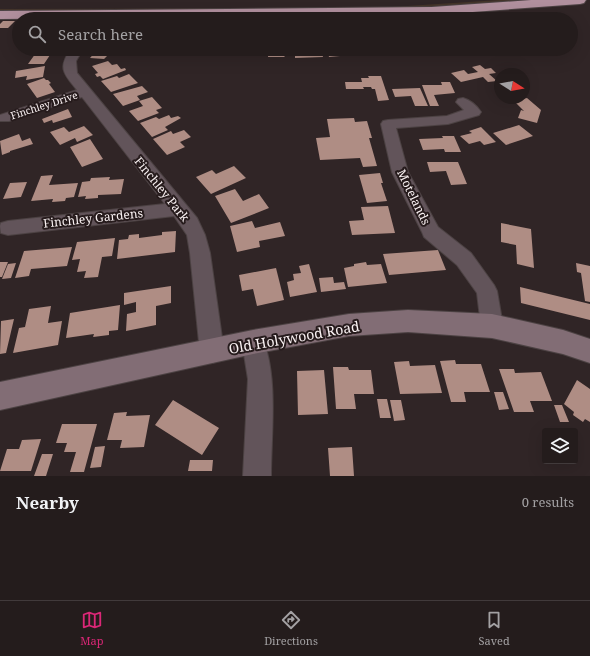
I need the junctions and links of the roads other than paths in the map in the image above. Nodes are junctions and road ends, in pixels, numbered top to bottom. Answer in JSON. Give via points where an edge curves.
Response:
{"nodes":[{"id":1,"x":462,"y":0,"type":"edge"},
{"id":2,"x":580,"y":0,"type":"edge"},
{"id":3,"x":0,"y":6,"type":"edge"},
{"id":4,"x":313,"y":12,"type":"edge"},
{"id":5,"x":0,"y":15,"type":"edge"},
{"id":6,"x":12,"y":15,"type":"edge"},
{"id":7,"x":71,"y":56,"type":"edge"},
{"id":8,"x":84,"y":92,"type":"junction"},
{"id":9,"x":463,"y":102,"type":"dead end"},
{"id":10,"x":4,"y":118,"type":"dead end"},
{"id":11,"x":178,"y":209,"type":"junction"},
{"id":12,"x":8,"y":228,"type":"dead end"},
{"id":13,"x":492,"y":326,"type":"junction"},
{"id":14,"x":253,"y":342,"type":"junction"},
{"id":15,"x":590,"y":351,"type":"edge"},
{"id":16,"x":212,"y":352,"type":"junction"},
{"id":17,"x":0,"y":396,"type":"edge"},
{"id":18,"x":257,"y":476,"type":"edge"}],
"edges":[{"from":1,"to":3,"type":"highway","via":[[311,5]]},
{"from":2,"to":4,"type":"highway","via":[[417,11]]},
{"from":5,"to":6,"type":"highway"},
{"from":7,"to":8,"type":"street","name":"Finchley Park","via":[[68,66]]},
{"from":8,"to":10,"type":"street","name":"Finchley Drive"},
{"from":8,"to":11,"type":"street","name":"Finchley Park"},
{"from":9,"to":13,"type":"street","name":"Motelands","via":[[474,112],[448,120],[388,124],[400,172],[431,232],[464,259],[487,291]]},
{"from":11,"to":12,"type":"street","name":"Finchley Gardens"},
{"from":11,"to":16,"type":"street","name":"Finchley Park","via":[[196,234]]},
{"from":13,"to":14,"type":"street","name":"Old Holywood Road","via":[[408,321],[349,325]]},
{"from":13,"to":15,"type":"street","name":"Old Holywood Road","via":[[563,342]]},
{"from":14,"to":16,"type":"street","name":"Old Holywood Road"},
{"from":14,"to":18,"type":"street","via":[[260,379]]},
{"from":16,"to":17,"type":"street","name":"Old Holywood Road"}]}
